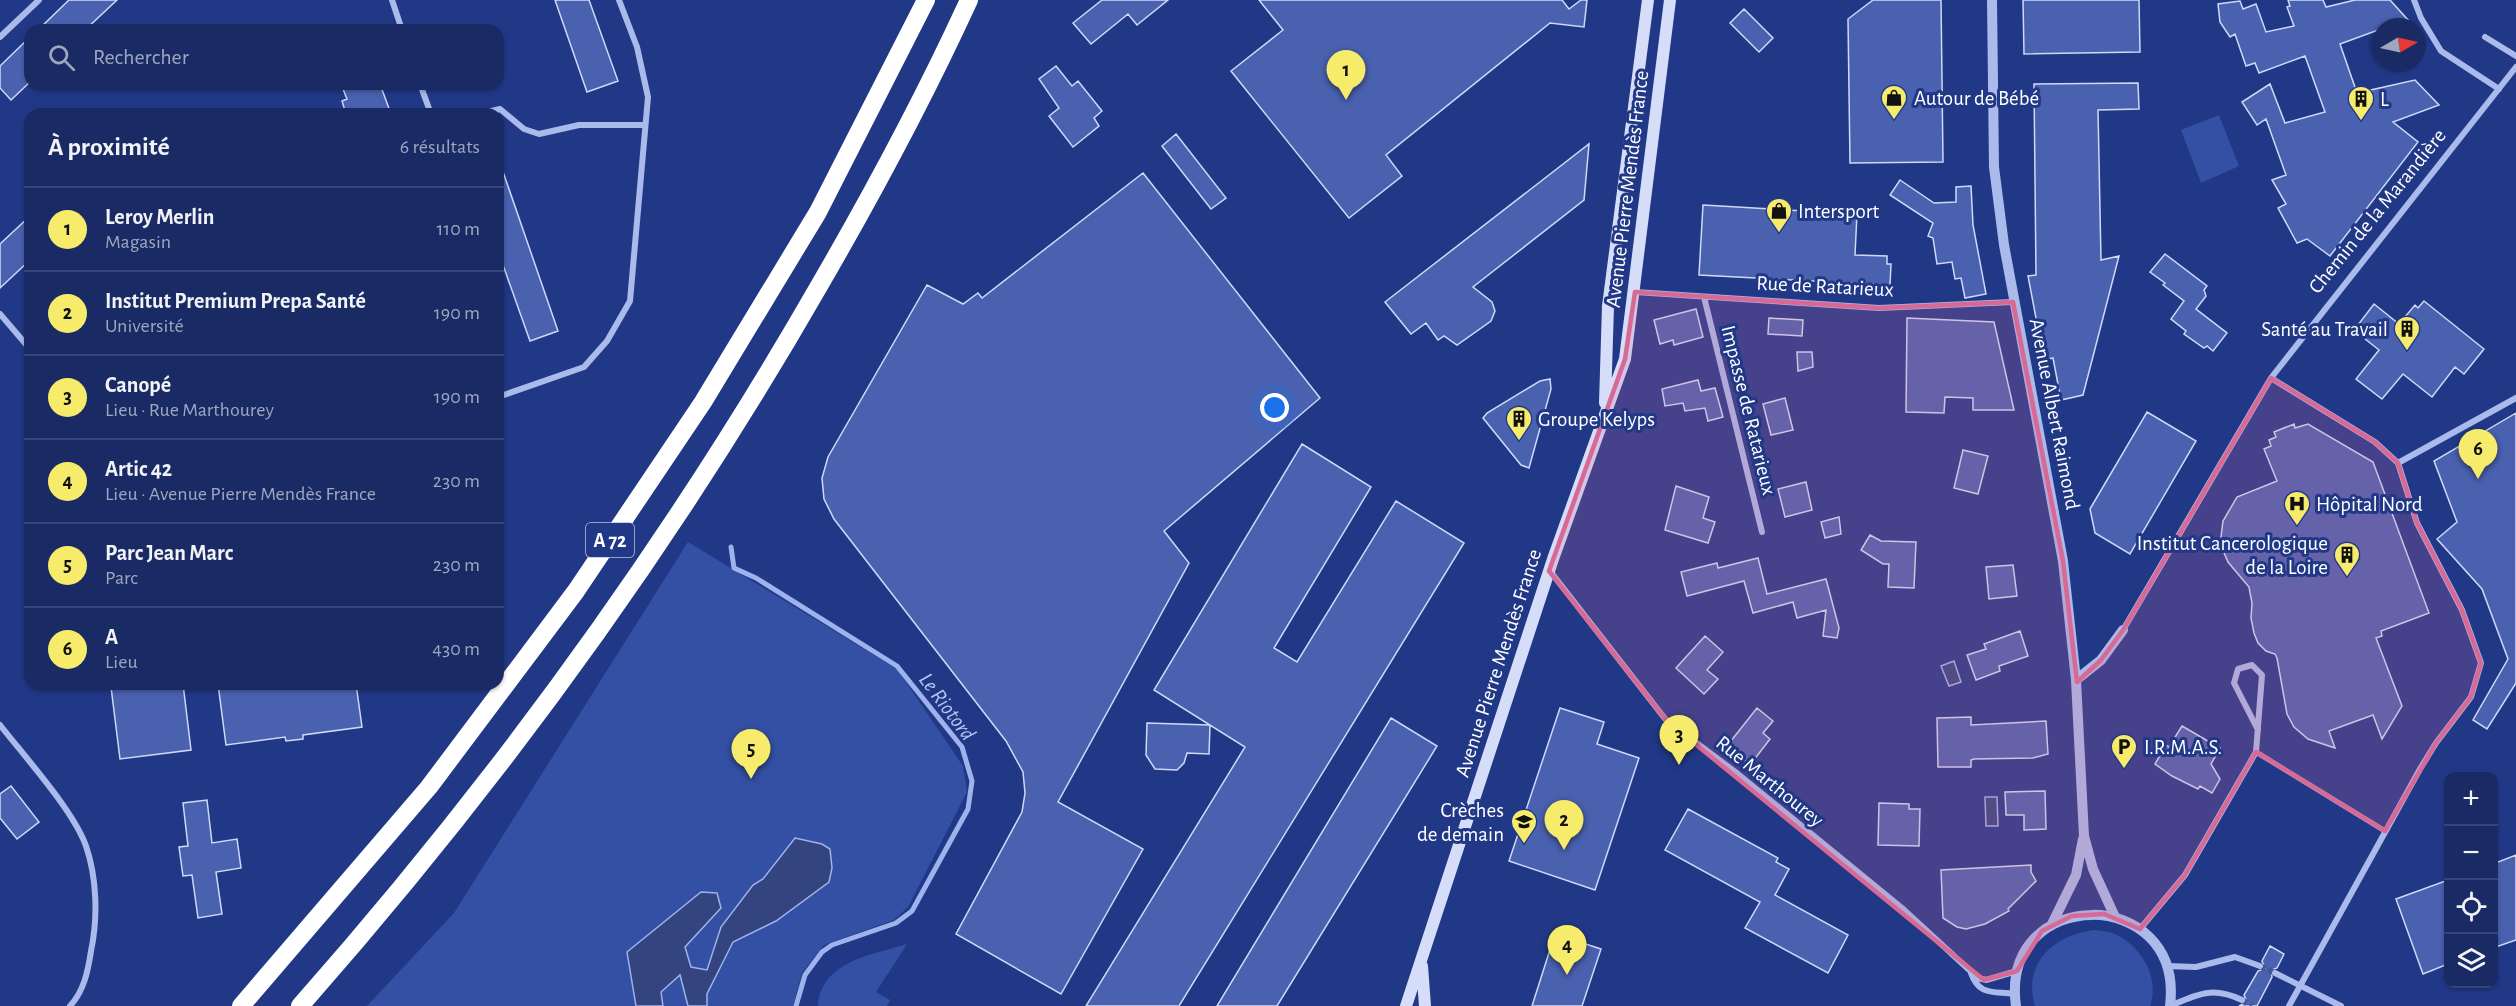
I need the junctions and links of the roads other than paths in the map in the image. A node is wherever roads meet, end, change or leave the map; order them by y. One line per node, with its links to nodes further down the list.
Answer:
1 (39, 0): 13 (street)
2 (392, 0): 11 (street)
3 (619, 0): 21 (street)
4 (913, 0): 12 (highway)
5 (926, 0): 12 (highway, A 72)
6 (969, 0): 57 (highway, A 72)
7 (1646, 0): 30 (main road, Avenue Pierre Mendès France)
8 (1670, 0): 22 (main road, Avenue Pierre Mendès France)
9 (1992, 0): 24 (street, Avenue Albert Raimond)
10 (2414, 0): 17 (street)
11 (400, 24)
12 (914, 28): 36 (highway, A 72)
13 (0, 37)
14 (2486, 37): 15 (street)
15 (2516, 56)
16 (2516, 67): 17 (street, Chemin de la Marandière)
17 (2499, 89): 27 (street, Chemin de la Marandière)
18 (422, 90): 19 (street)
19 (428, 108)
20 (504, 113): 21 (street)
21 (645, 124): 28 (street)
22 (1635, 292): 23 (street, Rue de Ratarieux); 30 (main road, Avenue Pierre Mendès France)
23 (1704, 297): 24 (street, Rue de Ratarieux); 32 (street, Impasse de Ratarieux)
24 (2013, 302): 35 (street, Avenue Albert Raimond)
25 (0, 314): 26 (street)
26 (24, 342)
27 (2271, 378): 31 (street); 34 (street, Chemin de la Marandière)
28 (504, 395)
29 (2516, 398): 31 (street)
30 (1605, 416): 33 (main road, Avenue Pierre Mendès France)
31 (2398, 463): 41 (street)
32 (1762, 532)
33 (1549, 571): 46 (main road, Avenue Pierre Mendès France); 49 (street, Rue Marthourey)
34 (2123, 630): 35 (street, Chemin de la Marandière)
35 (2076, 680): 42 (street, Avenue Albert Raimond)
36 (504, 687)
37 (502, 690): 56 (highway, A 72)
38 (0, 725): 55 (street)
39 (2258, 730): 39 (street); 40 (street)
40 (2256, 752): 41 (street); 45 (street)
41 (2385, 831): 52 (street)
42 (2084, 836): 43 (street, Avenue Albert Raimond); 44 (street, Avenue Albert Raimond)
43 (2115, 917): 44 (street); 45 (street)
44 (2052, 924): 50 (street)
45 (2140, 929): 47 (street)
46 (1422, 959): 58 (main road, Avenue Pierre Mendès France); 59 (main road, Avenue Pierre Mendès France)
47 (2166, 966): 48 (street); 61 (street)
48 (2260, 966)
49 (1970, 969): 50 (street, Rue Marthourey); 53 (street, Rue Marthourey)
50 (2017, 971): 53 (street)
51 (2275, 973): 52 (street)
52 (2300, 986): 62 (street); 63 (street)
53 (2014, 994): 60 (street)
54 (2242, 1000): 61 (street)
55 (70, 1006)
56 (241, 1006)
57 (300, 1006)
58 (1406, 1006)
59 (1425, 1006)
60 (2016, 1006)
61 (2170, 1006)
62 (2289, 1006)
63 (2341, 1006)

